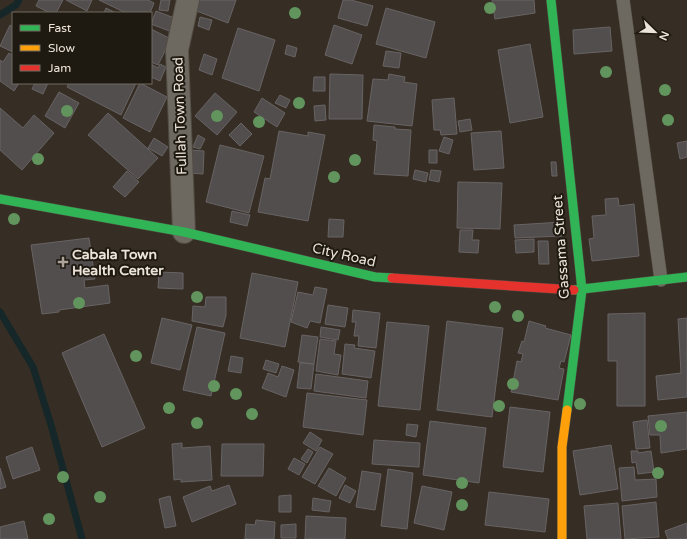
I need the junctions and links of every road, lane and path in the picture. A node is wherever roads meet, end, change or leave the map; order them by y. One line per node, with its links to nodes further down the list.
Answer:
1 (188, 0): 5 (street, Fullah Town Road)
2 (551, 0): 8 (main road, Gassama Street)
3 (623, 0): 7 (lane)
4 (0, 199): 5 (main road, City Road)
5 (184, 232): 8 (main road, City Road)
6 (687, 277): 7 (main road, City Road)
7 (662, 280): 8 (main road, City Road)
8 (582, 290): 9 (main road, Gassama Street)
9 (562, 539)

